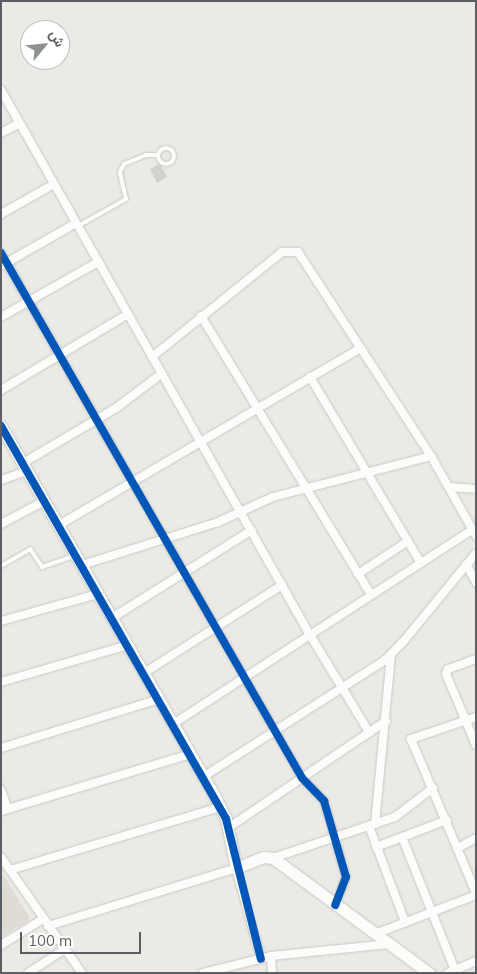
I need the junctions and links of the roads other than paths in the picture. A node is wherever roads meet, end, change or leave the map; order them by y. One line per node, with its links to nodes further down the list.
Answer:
1 (1, 90): 2 (street)
2 (20, 123): 3 (street); 5 (street)
3 (1, 133)
4 (158, 155): 4 (lane); 7 (lane)
5 (54, 184): 6 (street); 7 (street)
6 (1, 214)
7 (77, 224): 9 (street); 10 (street)
8 (1, 252): 10 (street)
9 (98, 262): 11 (street); 12 (street)
10 (4, 264): 11 (street)
11 (29, 302): 14 (street); 16 (street)
12 (128, 314): 16 (street); 17 (street)
13 (201, 316): 15 (street); 17 (street); 21 (street)
14 (1, 318)
15 (361, 348): 19 (street); 25 (street)
16 (59, 355): 20 (street); 22 (street)
17 (152, 357): 18 (street)
18 (162, 374): 22 (street); 24 (street)
19 (310, 377): 21 (street); 27 (street)
20 (1, 390)
21 (256, 407): 24 (street); 31 (street)
22 (96, 420): 26 (street); 29 (street)
23 (1, 426): 26 (street)
24 (200, 440): 29 (street); 34 (street)
25 (431, 456): 27 (street); 30 (street)
26 (25, 467): 28 (street); 33 (street)
27 (367, 471): 31 (street); 40 (street)
28 (1, 480)
29 (131, 482): 36 (street); 39 (street)
30 (448, 487): 32 (street); 38 (street)
31 (304, 489): 34 (street); 47 (street)
32 (476, 489)
33 (44, 501): 35 (street); 36 (street)
34 (242, 510): 37 (street); 39 (street)
35 (1, 524)
36 (59, 525): 42 (street)
37 (252, 530): 46 (street); 49 (street)
38 (474, 532): 43 (street)
39 (164, 539): 42 (street); 46 (street)
40 (408, 542): 43 (street); 47 (street)
41 (476, 553): 44 (street)
42 (79, 560): 45 (lane); 50 (street)
43 (421, 563): 51 (street)
44 (466, 564): 48 (street); 57 (street)
45 (1, 566)
46 (185, 572): 52 (street); 54 (street)
47 (358, 574): 51 (street)
48 (476, 582)
49 (282, 585): 54 (street); 55 (street)
50 (98, 594): 52 (street); 53 (street)
51 (371, 595): 55 (street)
52 (112, 618): 56 (street)
53 (2, 619)
54 (217, 627): 59 (street); 60 (street)
55 (310, 635): 60 (street); 62 (street)
56 (128, 645): 59 (street); 61 (street)
57 (391, 655): 62 (street); 66 (street)
58 (476, 658): 65 (street)
59 (144, 673): 63 (street)
60 (246, 676): 67 (street); 68 (street)
61 (1, 682)
62 (341, 688): 68 (street); 69 (street)
63 (159, 699): 67 (street); 71 (street)
64 (476, 717): 65 (street)
65 (465, 720): 70 (street); 75 (street)
66 (386, 721): 69 (street); 80 (street)
67 (173, 724): 72 (street)
68 (276, 730): 73 (street); 74 (street)
69 (369, 732): 74 (street)
70 (476, 745)
71 (1, 748)
72 (191, 754): 73 (street); 78 (street)
73 (204, 776): 77 (street)
74 (302, 778): 81 (street); 82 (street)
75 (433, 788): 79 (street); 80 (street)
76 (1, 790): 78 (street)
77 (220, 808): 81 (street); 90 (street)
78 (5, 811)
79 (447, 820): 83 (street); 86 (street)
80 (372, 825): 82 (street); 85 (street)
81 (228, 828): 89 (street)
82 (334, 837): 88 (street); 92 (street)
83 (402, 837): 85 (street); 93 (street)
84 (476, 838): 86 (street)
85 (376, 847): 95 (street)
86 (458, 848): 91 (street)
87 (1, 857): 90 (street)
88 (272, 858): 89 (street); 92 (street)
89 (236, 868): 96 (street); 102 (street)
90 (10, 870): 94 (street)
91 (476, 894): 93 (street)
92 (335, 905): 97 (street)
93 (432, 912): 95 (street); 104 (street)
94 (43, 918): 96 (street); 99 (street)
95 (405, 922): 97 (street)
96 (48, 926): 100 (street)
97 (375, 934): 98 (street)
98 (389, 944): 101 (street); 105 (street)
99 (1, 945)
100 (65, 949): 106 (street); 107 (street)
101 (271, 956): 102 (street); 109 (street)
102 (261, 958): 108 (street)
103 (476, 961): 104 (street)
104 (451, 971)
105 (424, 972)
106 (28, 973)
107 (82, 973)
108 (203, 973)
109 (272, 973)

